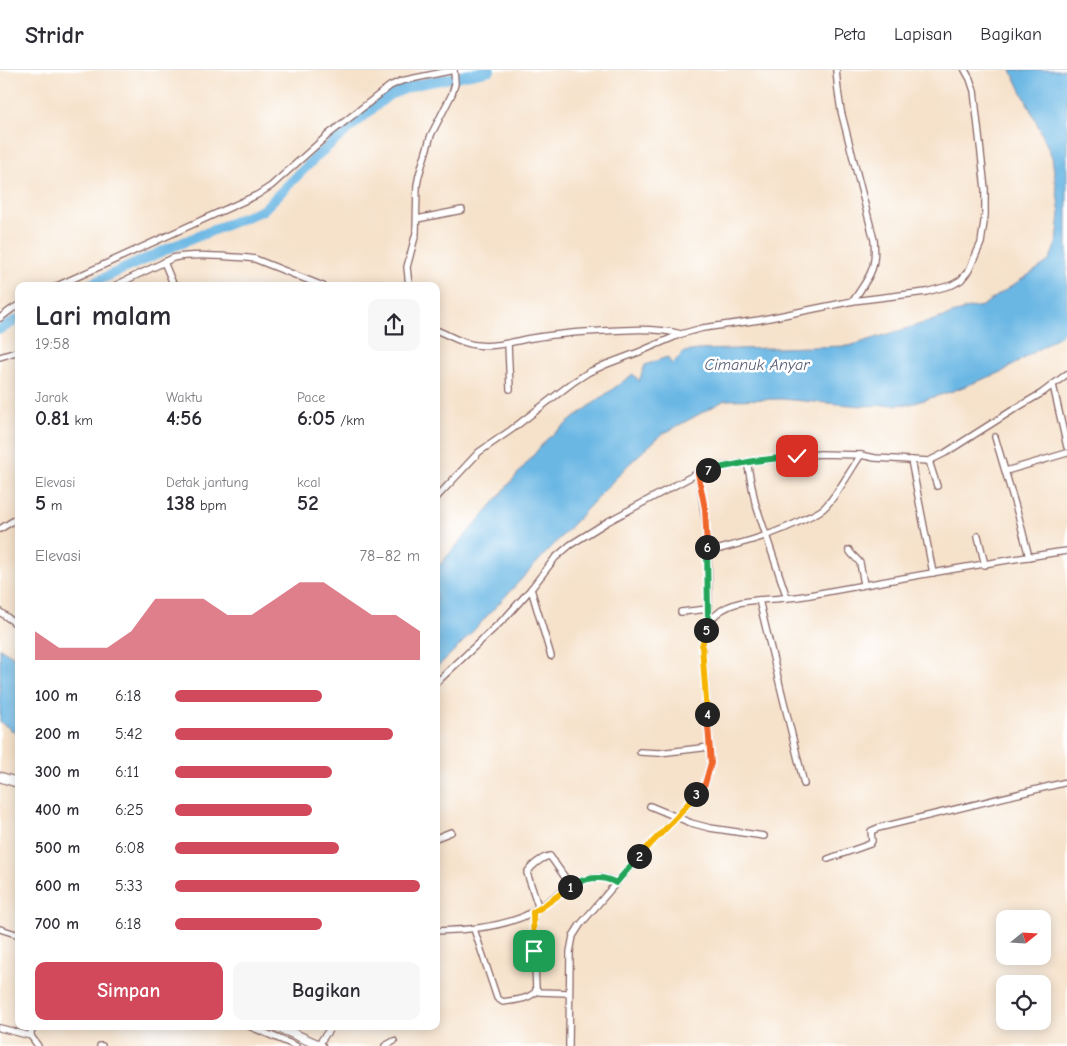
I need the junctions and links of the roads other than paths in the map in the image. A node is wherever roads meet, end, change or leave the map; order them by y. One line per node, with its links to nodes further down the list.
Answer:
1 (836, 70): 12 (street)
2 (965, 70): 12 (street)
3 (454, 72): 5 (street); 7 (street)
4 (462, 210): 5 (street)
5 (417, 219): 11 (street)
6 (164, 262): 8 (street); 9 (street); 10 (street)
7 (66, 282)
8 (122, 282)
9 (172, 282)
10 (313, 282)
11 (409, 282)
12 (853, 301): 16 (street)
13 (15, 307): 14 (street)
14 (0, 318)
15 (440, 332): 17 (street)
16 (681, 334): 17 (street); 33 (street)
17 (508, 344): 22 (street)
18 (15, 353): 19 (street)
19 (0, 356)
20 (1067, 374): 21 (street)
21 (1053, 385): 24 (street); 28 (street)
22 (510, 389)
23 (995, 437): 30 (street)
24 (1067, 447)
25 (1067, 453): 30 (street)
26 (861, 455): 27 (street); 29 (street); 36 (street)
27 (911, 460): 28 (street); 43 (street)
28 (929, 461): 32 (street)
29 (747, 462): 31 (street); 36 (street)
30 (1006, 472): 41 (street)
31 (698, 473): 39 (street); 45 (street)
32 (937, 486)
33 (440, 493)
34 (15, 519): 35 (street)
35 (0, 529)
36 (766, 536): 39 (street); 46 (street)
37 (978, 536): 42 (street)
38 (849, 550): 44 (street)
39 (708, 552): 48 (street)
40 (1067, 552): 41 (street)
41 (1029, 557): 42 (street)
42 (985, 565): 43 (street)
43 (934, 573): 44 (street)
44 (864, 584): 46 (street)
45 (531, 589): 53 (street); 54 (street)
46 (787, 598): 47 (street)
47 (760, 604): 51 (street); 60 (street)
48 (708, 609): 50 (street); 51 (street)
49 (0, 612): 52 (street)
50 (680, 612)
51 (710, 620): 55 (street)
52 (15, 623)
53 (550, 656)
54 (440, 679)
55 (710, 747): 56 (street); 62 (street)
56 (640, 752)
57 (0, 777): 58 (highway)
58 (15, 782)
59 (1067, 782): 66 (street)
60 (804, 784)
61 (650, 806): 62 (street)
62 (677, 817): 65 (street); 67 (street)
63 (451, 832): 64 (street)
64 (440, 836)
65 (764, 836)
66 (828, 859)
67 (616, 883): 68 (street); 76 (street)
68 (571, 886): 69 (street); 69 (street)
69 (539, 909): 70 (street)
70 (533, 912): 72 (street); 75 (street)
71 (0, 929): 74 (street)
72 (474, 929): 73 (street); 75 (street)
73 (440, 930)
74 (15, 934)
75 (537, 990): 76 (street)
76 (569, 993): 88 (street)
77 (0, 1028): 82 (street)
78 (33, 1030): 82 (street)
79 (258, 1030): 86 (street)
80 (284, 1030): 84 (highway)
81 (329, 1030): 84 (street)
82 (31, 1036): 85 (street)
83 (394, 1041): 87 (street)
84 (316, 1045)
85 (38, 1046)
86 (296, 1046)
87 (385, 1046)
88 (569, 1046)

